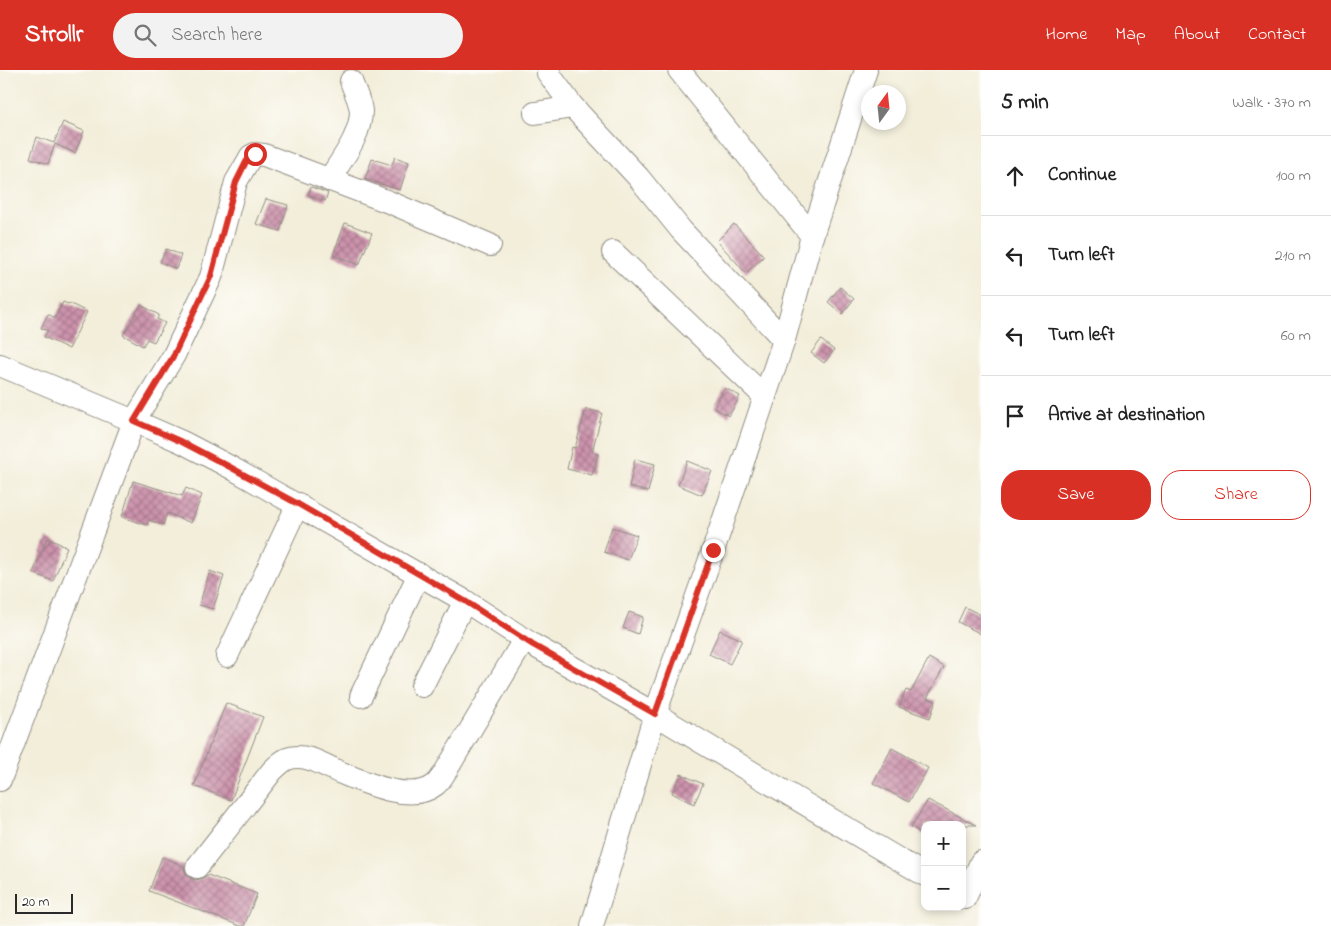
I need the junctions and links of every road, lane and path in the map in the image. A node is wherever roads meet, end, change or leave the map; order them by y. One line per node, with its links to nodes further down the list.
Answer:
1 (549, 70): 5 (street)
2 (679, 70): 8 (street)
3 (862, 73): 8 (street)
4 (350, 81): 7 (street)
5 (573, 107): 6 (street); 11 (street)
6 (535, 113)
7 (328, 180): 9 (street); 14 (street)
8 (812, 236): 11 (street)
9 (490, 246)
10 (613, 252): 13 (street)
11 (784, 340): 13 (street)
12 (0, 365): 14 (street)
13 (766, 397): 22 (street)
14 (134, 421): 15 (street); 23 (street)
15 (298, 504): 16 (street); 19 (street)
16 (419, 574): 17 (street); 21 (street)
17 (465, 601): 18 (street); 20 (street)
18 (524, 640): 22 (street); 25 (street)
19 (227, 656)
20 (422, 686)
21 (361, 696)
22 (655, 714): 26 (street); 28 (street)
23 (0, 780)
24 (981, 862): 27 (street)
25 (197, 866)
26 (921, 872)
27 (969, 900)
28 (592, 926)

